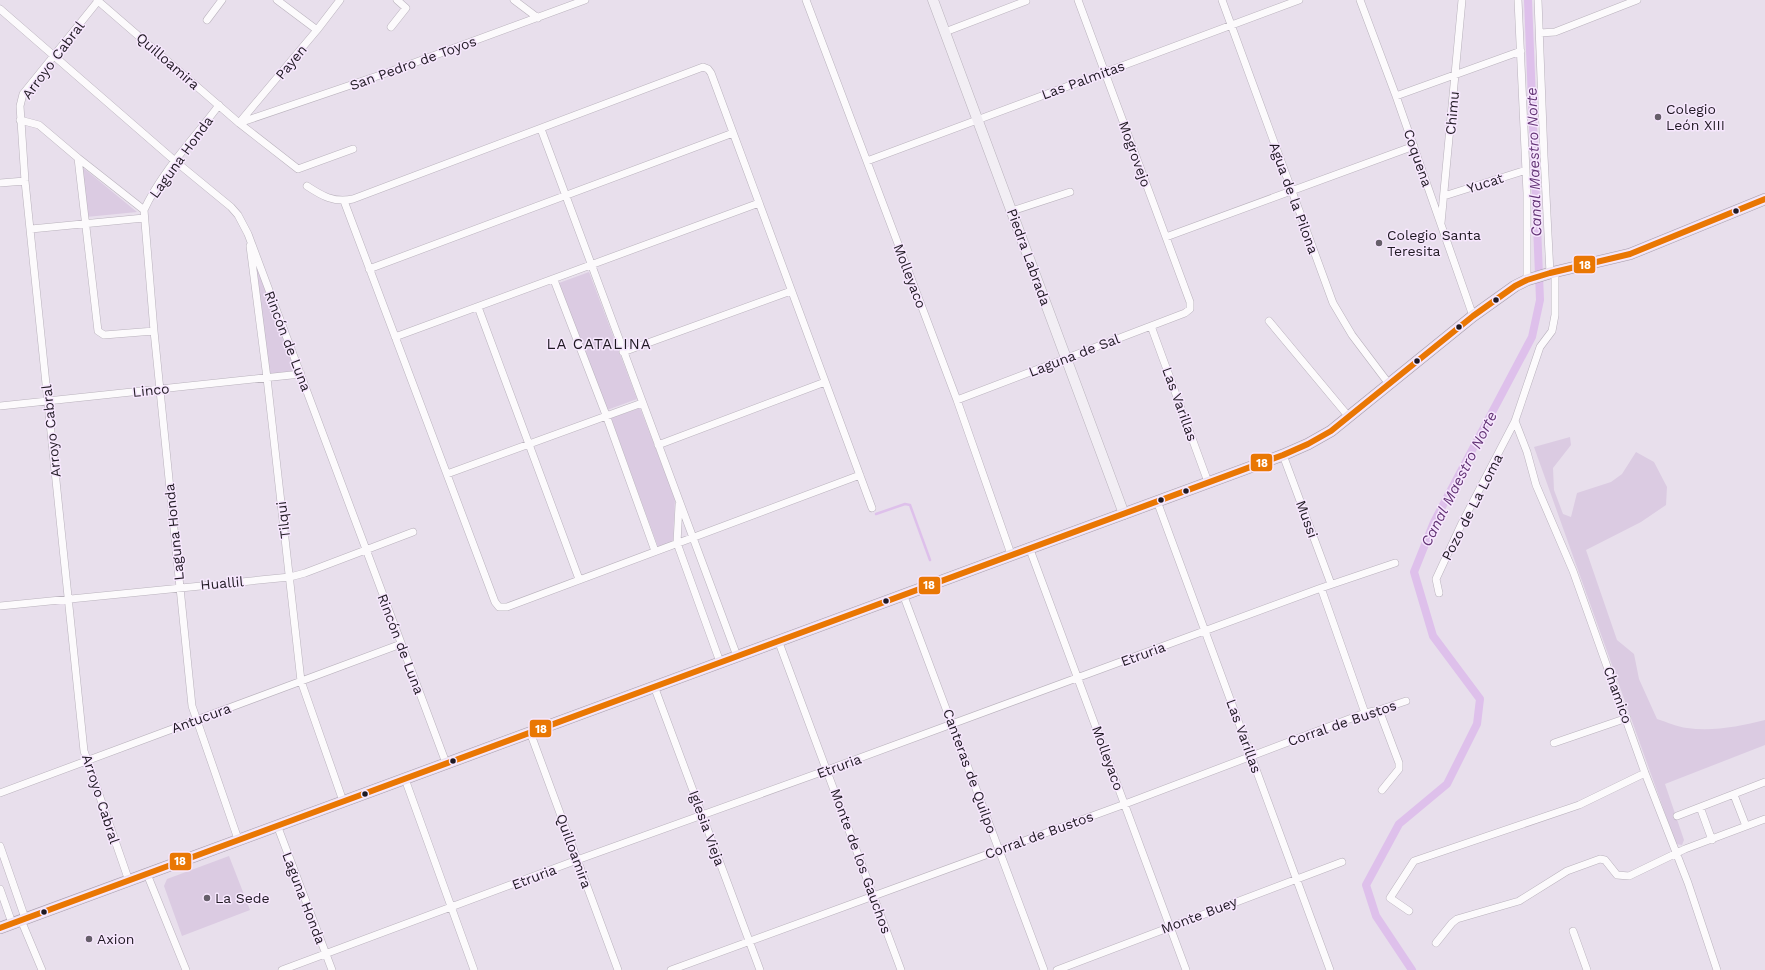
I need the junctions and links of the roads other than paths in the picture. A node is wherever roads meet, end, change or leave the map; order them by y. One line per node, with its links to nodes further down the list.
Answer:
1 (222, 0): 21 (street)
2 (277, 0): 24 (street)
3 (340, 0): 24 (street, Payen)
4 (396, 0): 23 (street)
5 (514, 0): 20 (street)
6 (585, 0): 20 (street, San Pedro de Toyos)
7 (806, 0): 42 (street, Molleyaco)
8 (933, 0): 25 (main road, Piedra Labrada)
9 (1078, 0): 29 (street, Mogrovejo)
10 (1222, 0): 22 (street, Agua de la Pilona)
11 (1298, 0): 22 (street, Las Palmitas)
12 (1360, 0): 31 (street, Coquena)
13 (1462, 0): 30 (street, Chimu)
14 (1518, 0): 27 (street)
15 (1538, 0): 26 (street)
16 (1637, 0): 26 (street)
17 (97, 1): 28 (street, Arroyo Cabral); 32 (street, Quilloamira)
18 (1026, 1): 25 (street)
19 (0, 8): 28 (street, Rincón de Luna)
20 (538, 18): 35 (street, San Pedro de Toyos)
21 (207, 20)
22 (1232, 25): 29 (street, Las Palmitas); 47 (street, Agua de la Pilona)
23 (391, 27)
24 (318, 30): 35 (street, Payen)
25 (945, 32): 34 (main road, Piedra Labrada)
26 (1540, 33): 64 (street)
27 (1520, 51): 30 (street); 43 (street)
28 (54, 56): 33 (street, Arroyo Cabral); 41 (street, Rincón de Luna)
29 (1105, 72): 34 (street, Las Palmitas); 61 (street, Mogrovejo)
30 (1455, 74): 31 (street); 50 (street, Chimu)
31 (1396, 96): 38 (street, Coquena)
32 (219, 105): 35 (street, Quilloamira); 41 (street, Laguna Honda)
33 (20, 120): 40 (street); 44 (street, Arroyo Cabral)
34 (977, 120): 42 (street, Las Palmitas); 55 (main road, Piedra Labrada)
35 (239, 123): 39 (street, Quilloamira)
36 (541, 129): 37 (street); 49 (street); 52 (street)
37 (733, 133): 49 (street); 53 (street)
38 (1414, 146): 47 (street); 58 (street, Coquena)
39 (353, 148)
40 (78, 158): 54 (street); 57 (street)
41 (175, 161): 54 (street, Laguna Honda); 60 (street, Rincón de Luna)
42 (867, 161): 82 (street, Molleyaco)
43 (1526, 170): 50 (street, Yucat); 66 (street)
44 (25, 181): 45 (street); 59 (street, Arroyo Cabral)
45 (0, 183)
46 (307, 186): 52 (street)
47 (1292, 191): 61 (street); 80 (street, Agua de la Pilona)
48 (1070, 192): 55 (street)
49 (566, 196): 62 (street); 63 (street)
50 (1444, 196): 58 (street, Chimu)
51 (1765, 199): 64 (main road)
52 (344, 201): 63 (street)
53 (759, 203): 62 (street); 67 (street)
54 (144, 210): 56 (street, Laguna Honda)
55 (1012, 211): 76 (main road, Piedra Labrada)
56 (144, 218): 57 (street); 73 (street, Laguna Honda)
57 (86, 223): 59 (street); 73 (street)
58 (1441, 225): 70 (street, Coquena)
59 (31, 229): 83 (street, Arroyo Cabral)
60 (248, 234): 77 (street, Rincón de Luna); 78 (street, Tilqui)
61 (1166, 237): 69 (street, Mogrovejo)
62 (591, 265): 65 (street); 75 (street)
63 (369, 269): 74 (street)
64 (1553, 272): 66 (main road); 88 (street)
65 (554, 280): 68 (street); 86 (street)
66 (1528, 280): 70 (main road)
67 (791, 290): 75 (street); 79 (street)
68 (478, 307): 74 (street); 89 (street)
69 (1190, 309): 72 (street, Laguna de Sal)
70 (1473, 316): 80 (main road)
71 (1269, 321): 87 (street)
72 (1151, 326): 76 (street, Laguna de Sal); 94 (street, Las Varillas)
73 (154, 331): 81 (street, Laguna Honda)
74 (395, 337): 92 (street)
75 (623, 352): 84 (street)
76 (1066, 358): 82 (street, Laguna de Sal); 98 (main road, Piedra Labrada)
77 (301, 374): 78 (street, Linco); 103 (street, Rincón de Luna)
78 (267, 378): 81 (street, Linco); 107 (street, Tilqui)
79 (825, 382): 90 (street); 93 (street)
80 (1389, 384): 87 (main road)
81 (160, 389): 83 (street, Linco); 110 (street, Laguna Honda)
82 (957, 400): 105 (street, Molleyaco)
83 (48, 401): 85 (street, Linco); 114 (street, Arroyo Cabral)
84 (642, 403): 86 (street); 90 (street)
85 (0, 406)
86 (606, 415): 89 (street); 104 (street)
87 (1349, 417): 91 (main road)
88 (1515, 421): 112 (street, Pozo de La Loma); 127 (street, Chamico)
89 (528, 443): 92 (street); 108 (street)
90 (658, 445): 95 (street)
91 (1283, 455): 94 (main road); 109 (street, Mussi)
92 (447, 474): 108 (street)
93 (860, 475): 97 (street); 100 (street)
94 (1208, 482): 96 (main road)
95 (679, 501): 100 (street); 101 (street)
96 (1157, 501): 98 (main road); 116 (street, Las Varillas)
97 (872, 508)
98 (1124, 514): 102 (main road)
99 (413, 532): 103 (street, Huallil)
100 (692, 537): 101 (street); 119 (street)
101 (677, 543): 104 (street); 120 (street)
102 (1030, 547): 105 (main road); 121 (street, Molleyaco)
103 (366, 551): 107 (street, Huallil); 118 (street, Rincón de Luna)
104 (655, 551): 108 (street)
105 (1011, 554): 113 (main road)
106 (1395, 562): 109 (street, Etruria)
107 (290, 576): 110 (street, Huallil); 122 (street, Tilqui)
108 (578, 579)
109 (1331, 584): 111 (street, Etruria)
110 (180, 587): 114 (street, Huallil); 128 (street, Laguna Honda)
111 (1321, 588): 116 (street, Etruria); 126 (street)
112 (1439, 593)
113 (903, 594): 117 (main road); 129 (street, Canteras de Quilpo)
114 (68, 598): 115 (street, Huallil); 133 (street, Arroyo Cabral)
115 (0, 606)
116 (1206, 631): 121 (street, Etruria); 132 (street, Las Varillas)
117 (778, 640): 119 (main road); 135 (street, Monte de los Gauchos)
118 (401, 644): 122 (street, Antucura); 134 (street, Rincón de Luna)
119 (737, 656): 120 (main road)
120 (720, 662): 123 (main road)
121 (1079, 678): 129 (street, Etruria); 143 (street, Molleyaco)
122 (302, 681): 128 (street, Antucura); 142 (street, Tilqui)
123 (654, 686): 130 (main road); 145 (street, Iglesia Vieja)
124 (1406, 701): 125 (street, Corral de Bustos)
125 (1380, 710): 126 (street, Corral de Bustos); 139 (street)
126 (1365, 713): 132 (street, Corral de Bustos)
127 (1627, 718): 131 (street); 136 (street, Chamico)
128 (196, 720): 133 (street, Antucura); 150 (street, Laguna Honda)
129 (952, 724): 135 (street, Etruria); 153 (street, Canteras de Quilpo)
130 (530, 732): 134 (main road); 155 (street, Quilloamira)
131 (1554, 743)
132 (1251, 756): 143 (street, Corral de Bustos); 158 (street, Las Varillas)
133 (86, 760): 140 (street, Antucura); 159 (street, Arroyo Cabral)
134 (446, 763): 137 (main road)
135 (827, 770): 145 (street, Etruria); 161 (street, Monte de los Gauchos)
136 (1646, 773): 154 (street, Chamico); 163 (street)
137 (405, 779): 142 (main road); 162 (street)
138 (1765, 782): 141 (street)
139 (1382, 790)
140 (0, 793)
141 (1734, 795): 144 (street); 149 (street)
142 (343, 801): 148 (main road)
143 (1125, 804): 153 (street, Corral de Bustos); 165 (street, Molleyaco)
144 (1700, 807): 146 (street); 151 (street)
145 (703, 816): 155 (street, Etruria); 168 (street, Iglesia Vieja)
146 (1677, 816)
147 (1765, 819): 149 (street)
148 (277, 825): 150 (main road); 170 (street, Laguna Honda)
149 (1746, 826): 151 (street)
150 (238, 839): 157 (main road)
151 (1712, 840): 154 (street)
152 (0, 846): 164 (street)
153 (998, 849): 161 (street, Corral de Bustos); 180 (street, Canteras de Quilpo)
154 (1676, 853): 169 (street); 185 (street, Chamico)
155 (577, 860): 162 (street, Etruria); 176 (street, Quilloamira)
156 (1342, 862): 158 (street, Monte Buey)
157 (147, 874): 159 (main road); 172 (street)
158 (1297, 879): 165 (street, Monte Buey); 183 (street, Las Varillas)
159 (129, 881): 164 (main road)
160 (0, 889): 164 (street)
161 (873, 895): 168 (street, Corral de Bustos); 179 (street, Monte de los Gauchos)
162 (451, 908): 170 (street, Etruria); 175 (street)
163 (1409, 911)
164 (19, 920): 166 (main road); 171 (street)
165 (1170, 926): 181 (street, Monte Buey); 182 (street, Molleyaco)
166 (0, 928)
167 (1573, 931): 184 (street)
168 (749, 941): 177 (street, Corral de Bustos); 178 (street, Iglesia Vieja)
169 (1436, 943)
170 (326, 954): 173 (street, Etruria); 174 (street, Laguna Honda)
171 (42, 970)
172 (186, 970)
173 (282, 970)
174 (332, 970)
175 (474, 970)
176 (618, 970)
177 (671, 970)
178 (760, 970)
179 (901, 970)
180 (1044, 970)
181 (1057, 970)
182 (1186, 970)
183 (1330, 970)
184 (1587, 970)
185 (1717, 970)

